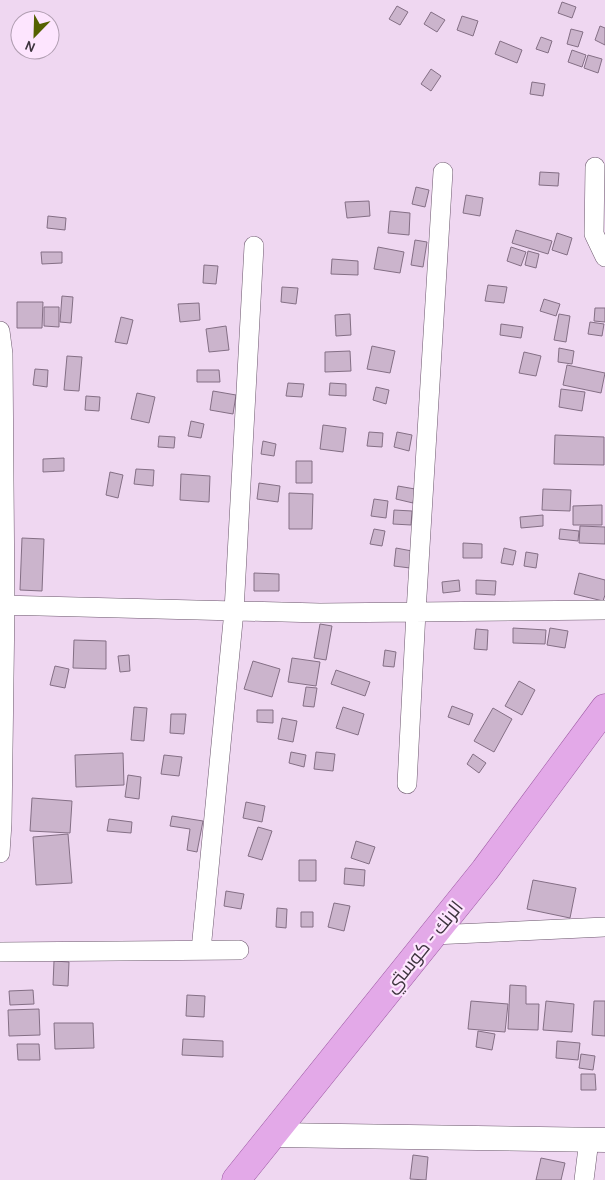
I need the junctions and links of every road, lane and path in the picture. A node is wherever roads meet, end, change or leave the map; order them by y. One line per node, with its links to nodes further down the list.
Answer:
1 (595, 167): 4 (street)
2 (443, 172): 9 (street)
3 (254, 246): 8 (street)
4 (605, 257)
5 (0, 331): 6 (street)
6 (3, 605): 8 (street); 12 (street)
7 (605, 610): 9 (street)
8 (234, 611): 9 (street); 15 (street)
9 (416, 612): 11 (street)
10 (605, 708): 14 (main road, الرنك - كوستي)
11 (407, 784)
12 (0, 853)
13 (605, 927): 14 (street)
14 (433, 935): 18 (main road, الرنك - كوستي)
15 (201, 950): 16 (street); 17 (street)
16 (239, 950)
17 (0, 952)
18 (274, 1135): 19 (street); 20 (main road, الرنك - كوستي)
19 (597, 1140): 21 (street)
20 (236, 1180)
21 (584, 1180)

